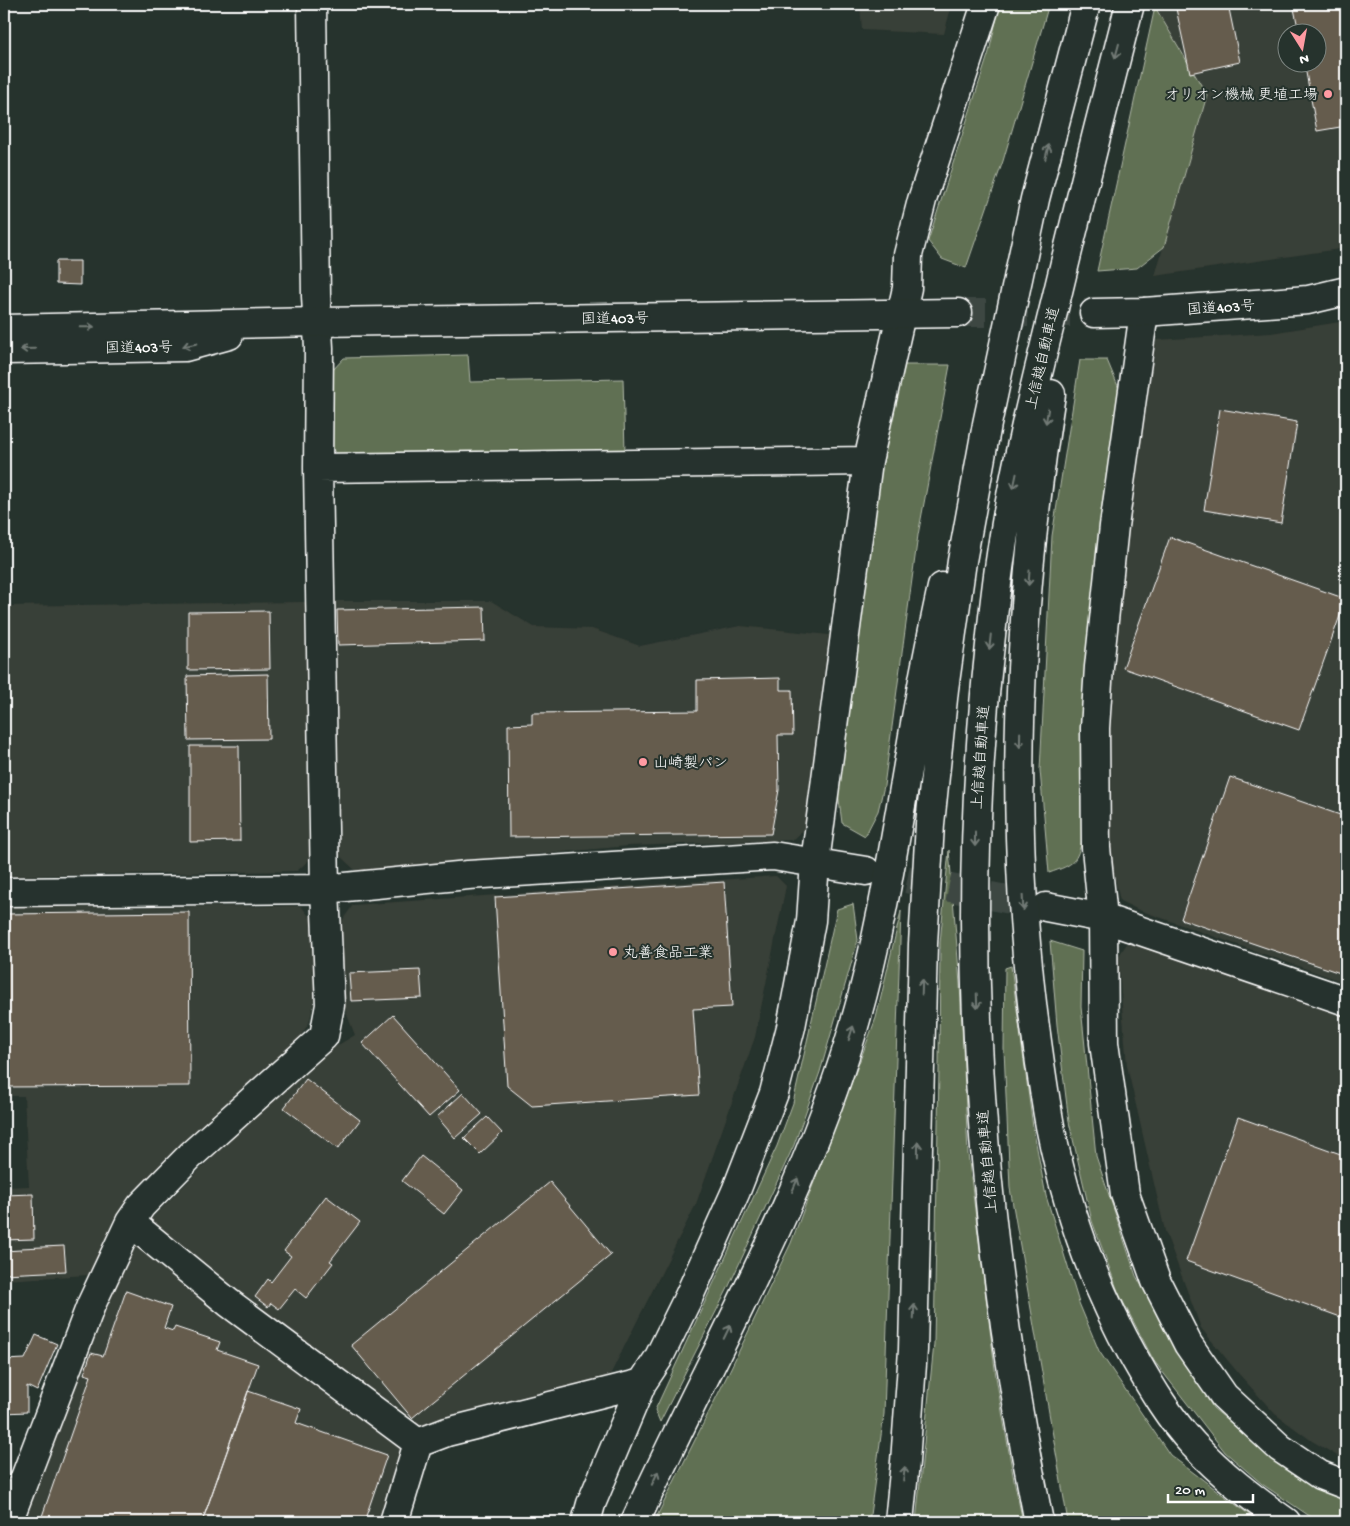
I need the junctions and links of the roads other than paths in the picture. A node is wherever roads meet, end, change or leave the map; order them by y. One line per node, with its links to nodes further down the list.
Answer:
1 (312, 4): 12 (main road)
2 (986, 4): 11 (main road)
3 (1086, 4): 6 (main road, one-way to 3)
4 (1130, 4): 5 (main road, 上信越自動車道, one-way to 5)
5 (1098, 127): 34 (main road, 上信越自動車道, one-way to 34); 35 (main road, one-way to 35)
6 (1035, 199): 32 (main road, one-way to 6); 33 (main road, one-way to 6)
7 (1346, 291): 8 (main road, 国道403号)
8 (1144, 312): 10 (main road, 国道403号); 23 (main road)
9 (958, 313): 11 (main road, 国道403号)
10 (1094, 313)
11 (901, 314): 12 (main road, 国道403号); 16 (main road)
12 (318, 322): 13 (main road, 国道403号); 17 (main road)
13 (271, 324): 14 (main road, 国道403号, one-way to 13); 15 (main road, 国道403号, one-way to 15)
14 (4, 328)
15 (4, 350)
16 (868, 461): 17 (main road); 18 (main road)
17 (318, 468): 20 (main road)
18 (815, 862): 19 (main road); 20 (main road); 26 (main road)
19 (866, 871)
20 (325, 889): 21 (main road); 25 (main road)
21 (4, 892)
22 (1046, 907): 23 (main road)
23 (1103, 918): 24 (main road); 28 (main road)
24 (1346, 1001)
25 (130, 1222): 27 (main road); 29 (main road)
26 (642, 1383): 27 (main road); 31 (main road)
27 (418, 1443): 30 (main road)
28 (1346, 1485)
29 (8, 1522)
30 (394, 1522)
31 (586, 1522)
32 (634, 1522)
33 (899, 1522)
34 (1039, 1522)
35 (1286, 1522)

